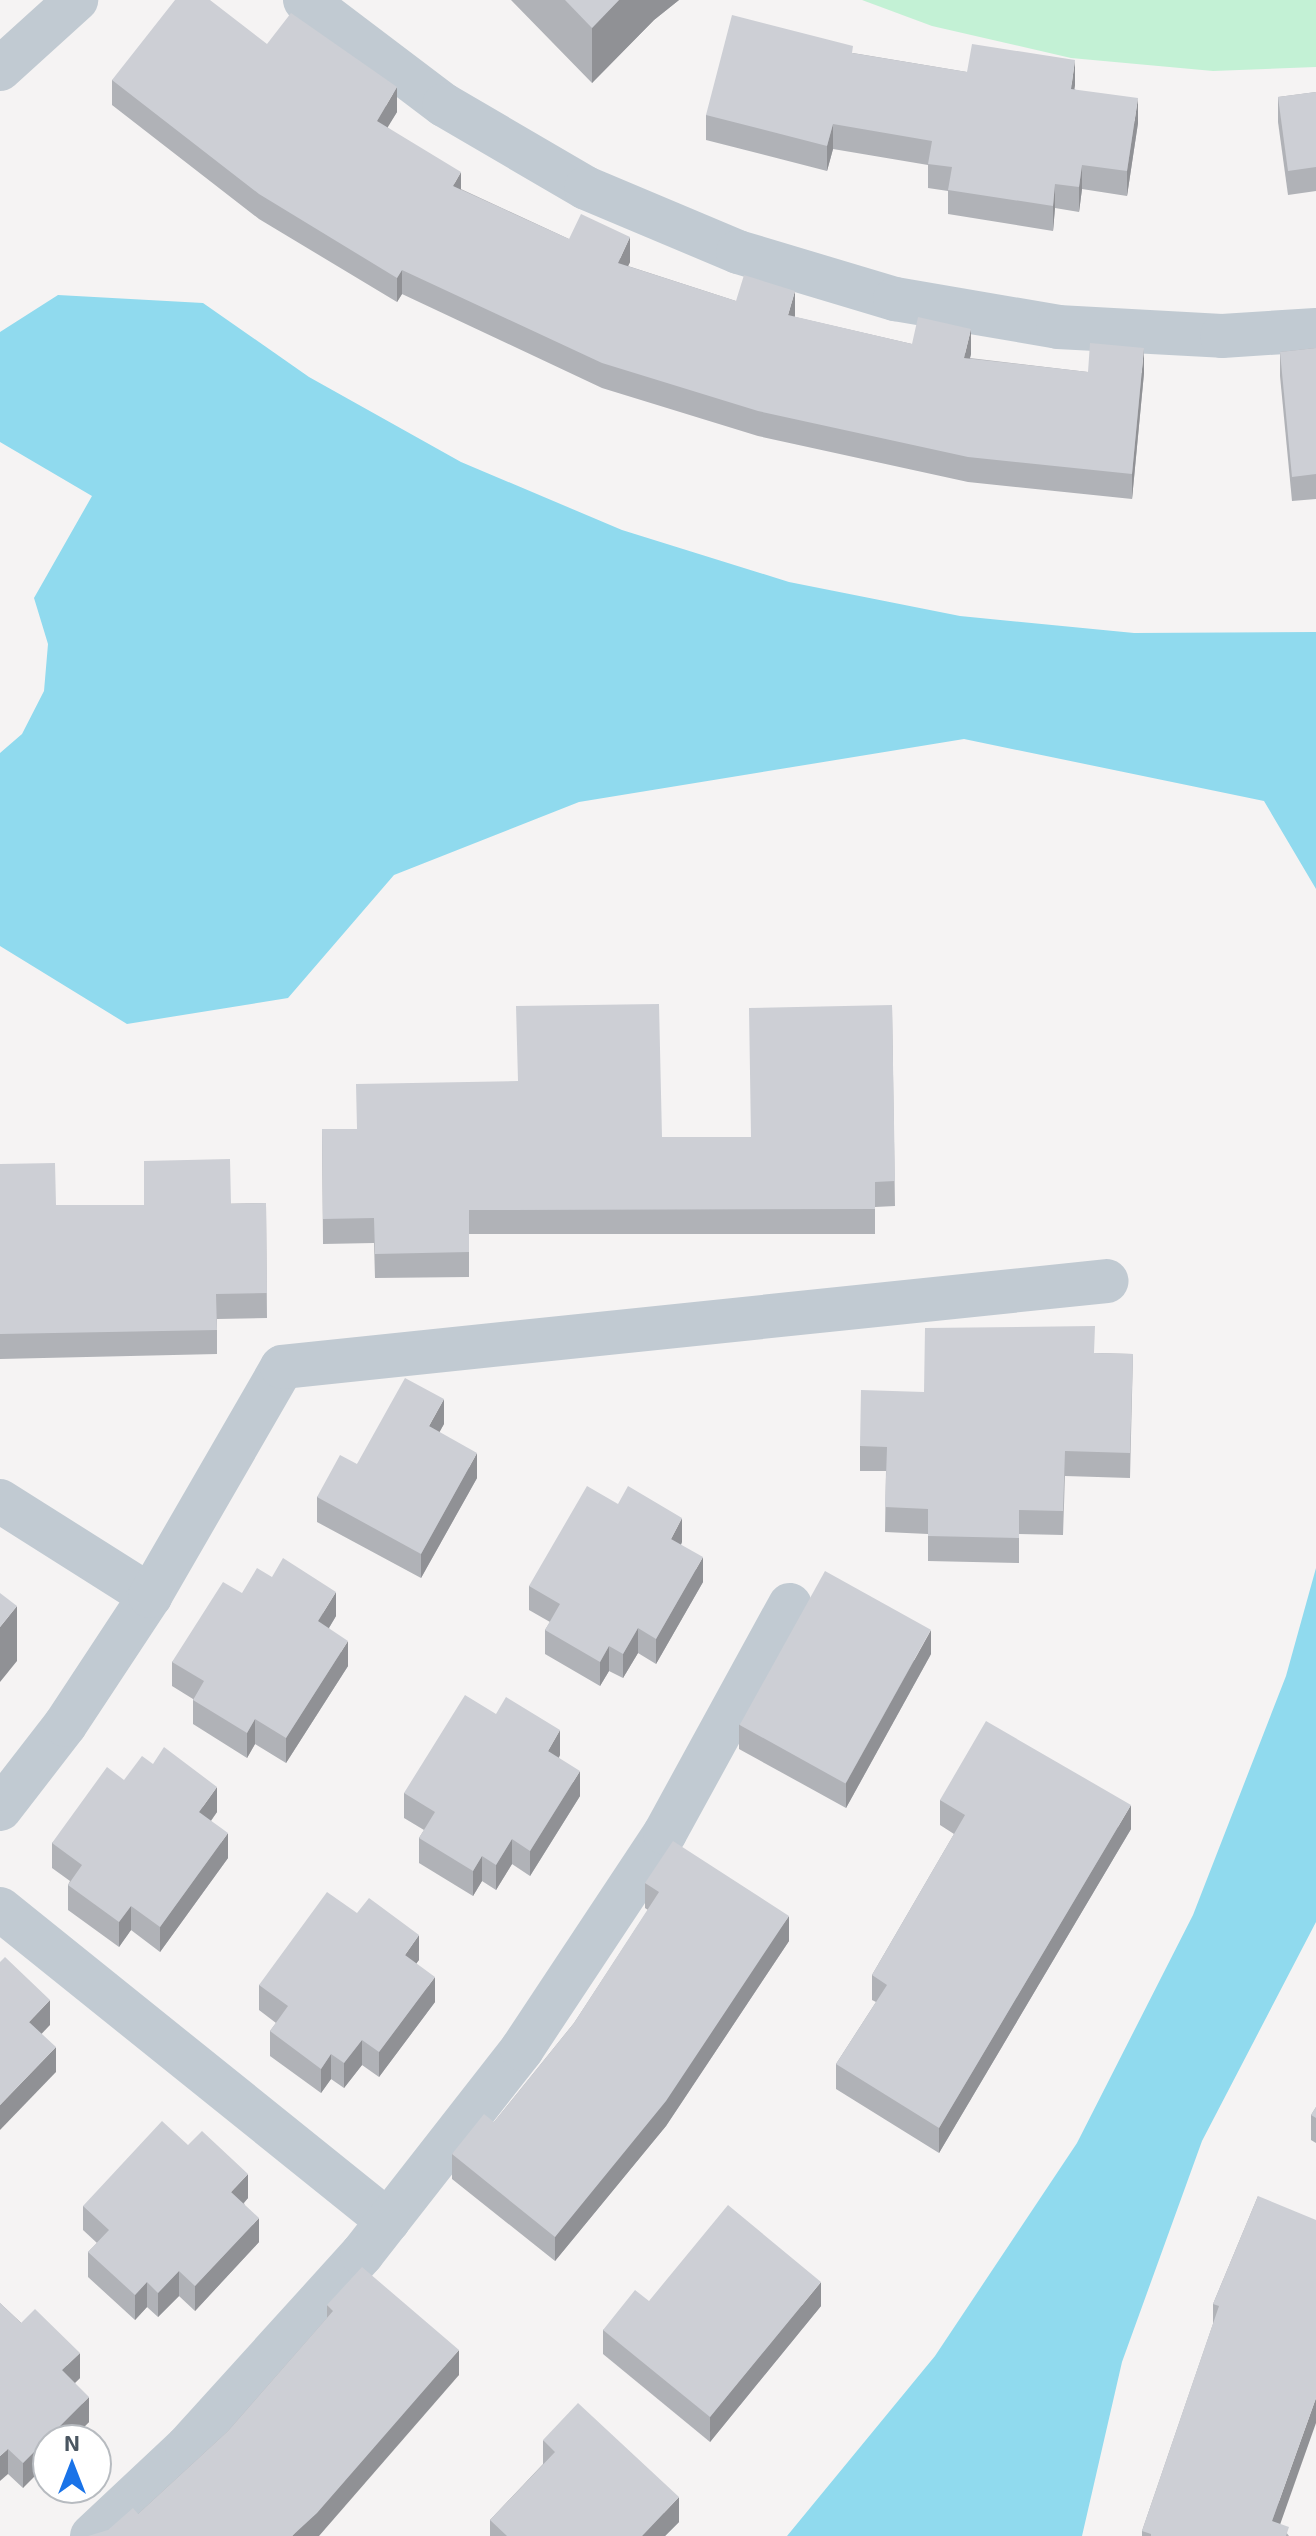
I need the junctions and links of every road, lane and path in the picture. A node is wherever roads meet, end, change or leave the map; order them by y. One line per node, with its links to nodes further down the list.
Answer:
1 (76, 0): 3 (lane)
2 (305, 0): 4 (lane)
3 (0, 69)
4 (1316, 330)
5 (1107, 1281): 7 (lane)
6 (0, 1501): 7 (lane)
7 (150, 1596): 9 (lane)
8 (790, 1605): 11 (lane)
9 (0, 1809)
10 (0, 1909): 11 (lane)
11 (388, 2221): 12 (lane)
12 (92, 2536)

